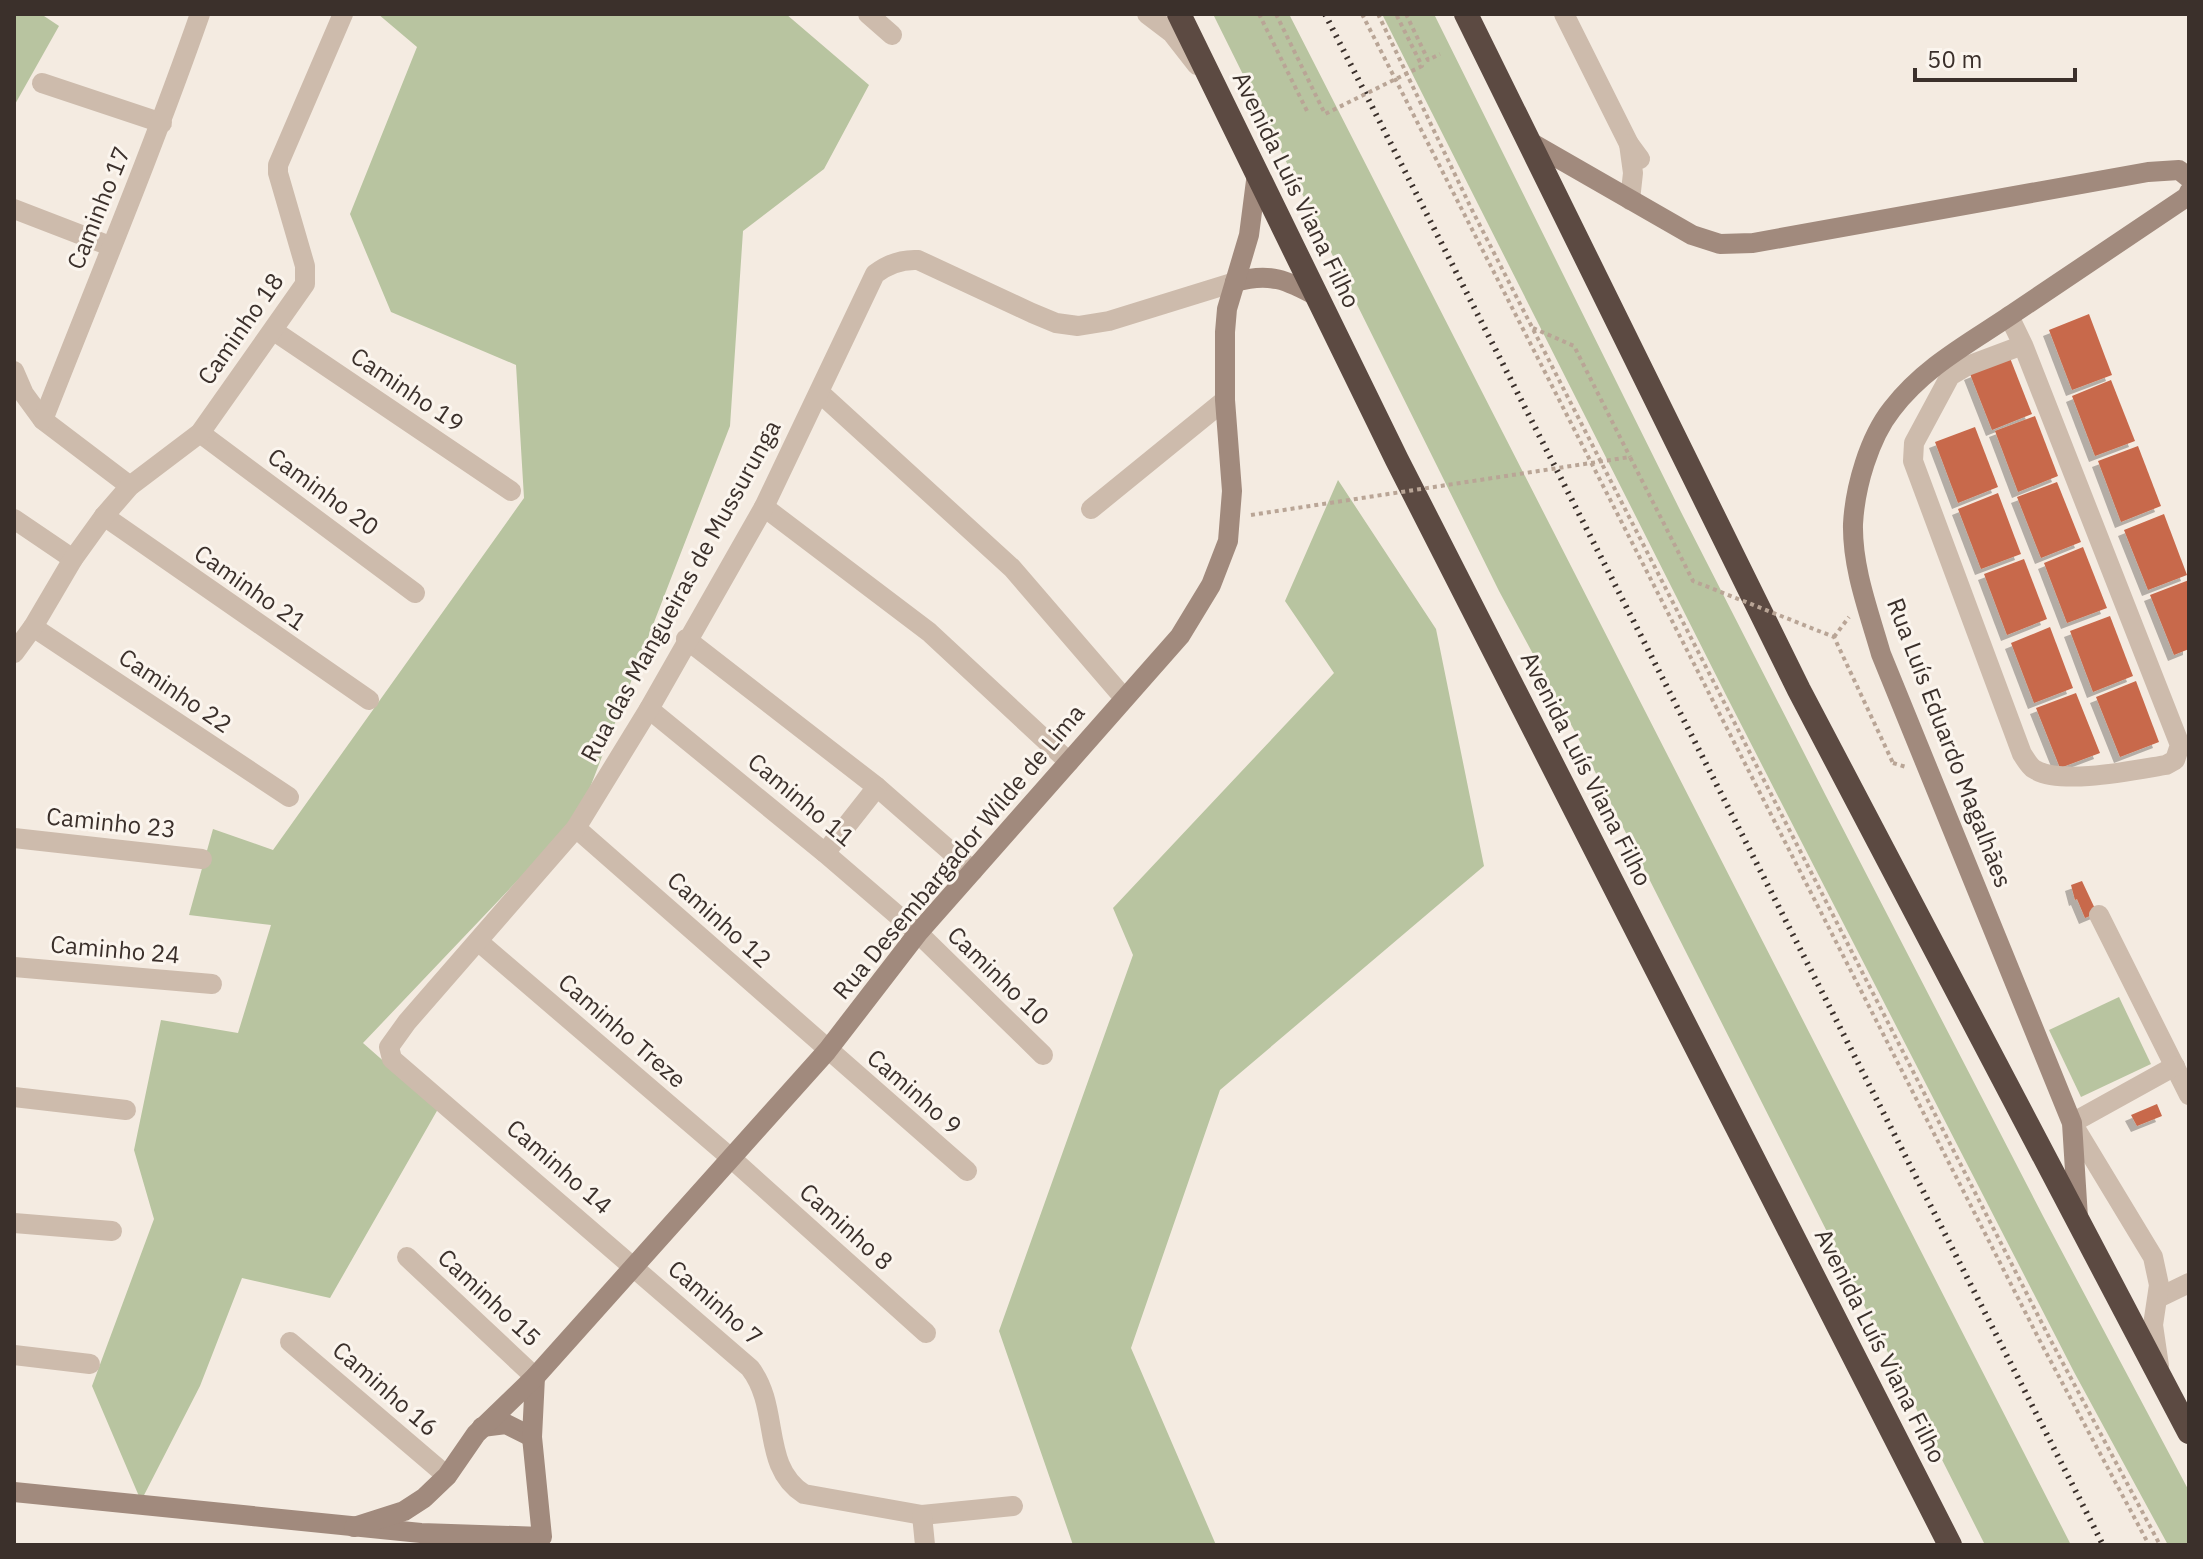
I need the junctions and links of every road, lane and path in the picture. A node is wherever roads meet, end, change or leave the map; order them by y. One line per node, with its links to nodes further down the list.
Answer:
1 (200, 14): 19 (street, Caminho 17)
2 (343, 14): 31 (street, Caminho 18)
3 (868, 14): 14 (street)
4 (1147, 14): 17 (street)
5 (1179, 14): 17 (highway, Avenida Luís Viana Filho)
6 (1259, 14): 18 (path)
7 (1276, 14): 10 (path, bridge)
8 (1362, 14): 106 (path)
9 (1378, 14): 30 (path)
10 (1396, 14)
11 (1406, 14): 15 (path)
12 (1466, 14): 20 (highway)
13 (1564, 14): 24 (street)
14 (892, 35)
15 (1440, 54)
16 (42, 83): 19 (street)
17 (1217, 91): 21 (highway, Avenida Luís Viana Filho)
18 (1308, 113)
19 (162, 123): 26 (street, Caminho 17)
20 (1530, 142): 24 (main road); 80 (highway)
21 (1257, 173): 27 (main road, Rua Desembargador Wilde de Lima); 28 (highway, Avenida Luís Viana Filho)
22 (2189, 178): 24 (main road)
23 (2189, 192): 29 (main road, Rua Luís Eduardo Magalhães)
24 (1630, 200)
25 (14, 209): 26 (street)
26 (110, 246): 36 (street, Caminho 17)
27 (1235, 282): 28 (main road); 34 (street, Rua das Mangueiras de Mussurunga); 35 (main road, Rua Desembargador Wilde de Lima)
28 (1318, 297): 105 (highway, Avenida Luís Viana Filho)
29 (2009, 316): 32 (street); 77 (main road, Rua Luís Eduardo Magalhães)
30 (1532, 328): 38 (path); 107 (path)
31 (274, 331): 37 (street, Caminho 18); 40 (street, Caminho 19)
32 (2023, 345): 32 (street)
33 (14, 371): 36 (street)
34 (820, 393): 41 (street, Rua das Mangueiras de Mussurunga); 53 (street)
35 (1225, 400): 42 (street); 53 (main road, Rua Desembargador Wilde de Lima)
36 (43, 420): 39 (street)
37 (200, 433): 39 (street, Caminho 18); 47 (street, Caminho 20)
38 (1630, 457): 43 (path, bridge); 50 (path, bridge)
39 (130, 486): 44 (street, Caminho 18)
40 (511, 491)
41 (764, 507): 51 (street, Rua das Mangueiras de Mussurunga); 56 (street)
42 (1091, 509)
43 (1251, 515)
44 (104, 516): 46 (street, Caminho 18); 54 (street, Caminho 21)
45 (14, 519): 46 (street)
46 (73, 559): 49 (street, Caminho 18)
47 (415, 593)
48 (1842, 622): 50 (path)
49 (33, 627): 52 (street, Caminho 18); 59 (street, Caminho 22)
50 (1834, 637): 57 (path, bridge)
51 (686, 639): 55 (street, Rua das Mangueiras de Mussurunga); 58 (street)
52 (14, 653)
53 (1124, 698): 56 (main road, Rua Desembargador Wilde de Lima)
54 (369, 700)
55 (649, 709): 60 (street, Rua das Mangueiras de Mussurunga); 62 (street, Caminho 11)
56 (1069, 762): 64 (main road, Rua Desembargador Wilde de Lima)
57 (1893, 763)
58 (877, 787): 62 (street); 64 (street)
59 (289, 797)
60 (576, 828): 67 (street, Rua das Mangueiras de Mussurunga); 71 (street, Caminho 12)
61 (14, 838): 63 (street, Caminho 23)
62 (825, 853): 66 (street, Caminho 11)
63 (202, 859)
64 (973, 871): 66 (main road, Rua Desembargador Wilde de Lima)
65 (2099, 915): 73 (street)
66 (918, 933): 71 (main road, Rua Desembargador Wilde de Lima); 72 (street, Caminho 10)
67 (479, 942): 70 (street, Rua das Mangueiras de Mussurunga); 78 (street, Caminho Treze)
68 (14, 967): 69 (street, Caminho 24)
69 (212, 984)
70 (407, 1022): 84 (street, Caminho 14)
71 (827, 1051): 78 (main road, Rua Desembargador Wilde de Lima); 79 (street, Caminho 9)
72 (1043, 1055)
73 (2175, 1066): 74 (street); 77 (street)
74 (2189, 1095)
75 (14, 1097): 76 (street)
76 (126, 1110)
77 (2072, 1123): 80 (main road, Rua Luís Eduardo Magalhães); 86 (street)
78 (731, 1158): 84 (main road, Rua Desembargador Wilde de Lima); 87 (street, Caminho 8)
79 (967, 1171)
80 (2078, 1218): 92 (highway)
81 (14, 1223): 82 (street)
82 (112, 1231)
83 (407, 1257): 91 (street, Caminho 15)
84 (634, 1267): 91 (main road, Rua Desembargador Wilde de Lima); 100 (street, Caminho 7)
85 (2189, 1283): 86 (street)
86 (2158, 1298): 92 (street)
87 (926, 1333)
88 (290, 1342): 96 (street, Caminho 16)
89 (14, 1355): 90 (street)
90 (90, 1364)
91 (535, 1377): 93 (main road, Rua Desembargador Wilde de Lima); 95 (main road, Rua Desembargador Wilde de Lima)
92 (2161, 1377): 94 (highway)
93 (482, 1427): 95 (main road); 96 (main road, Rua Desembargador Wilde de Lima)
94 (2189, 1432)
95 (532, 1437): 103 (main road, Rua Desembargador Wilde de Lima)
96 (447, 1476): 98 (main road, Rua Desembargador Wilde de Lima)
97 (14, 1492): 101 (main road, Rua Desembargador Wilde de Lima)
98 (424, 1498): 101 (main road, Rua Desembargador Wilde de Lima); 102 (main road)
99 (1013, 1506): 100 (street)
100 (922, 1515): 104 (street)
101 (354, 1527): 102 (main road, Rua Desembargador Wilde de Lima)
102 (422, 1539): 103 (main road, Rua Desembargador Wilde de Lima)
103 (543, 1541)
104 (925, 1545)
105 (1950, 1545)
106 (2149, 1545)
107 (2160, 1545)

